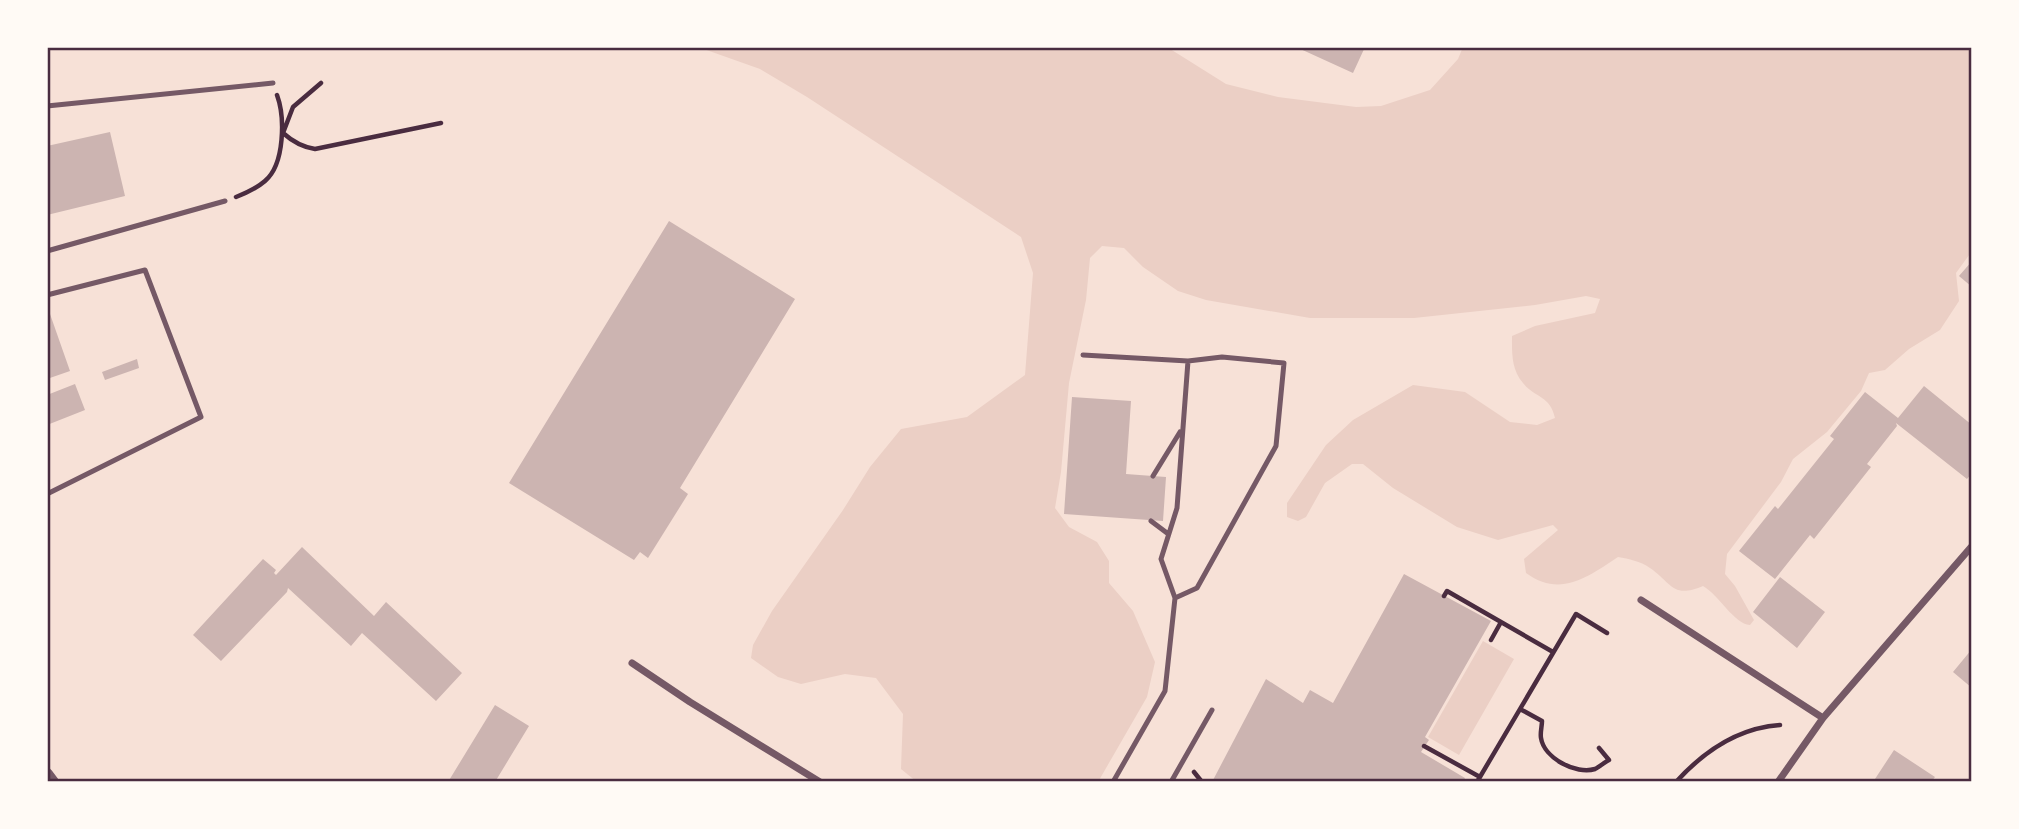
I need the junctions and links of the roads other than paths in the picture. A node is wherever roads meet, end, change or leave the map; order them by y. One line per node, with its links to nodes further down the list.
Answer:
1 (273, 83): 2 (lane)
2 (47, 106)
3 (225, 201): 4 (lane)
4 (47, 251)
5 (47, 295): 10 (lane)
6 (1083, 355): 7 (lane)
7 (1188, 361): 8 (lane); 14 (lane)
8 (1182, 429): 9 (lane); 12 (lane)
9 (1153, 476)
10 (47, 494)
11 (1151, 521): 12 (lane)
12 (1167, 533): 14 (lane)
13 (1972, 547): 18 (street)
14 (1175, 598): 22 (lane)
15 (1641, 600): 18 (street)
16 (632, 663): 21 (street)
17 (1212, 710): 23 (lane)
18 (1822, 718): 24 (street)
19 (47, 774): 20 (street)
20 (53, 782)
21 (820, 782)
22 (1113, 782)
23 (1171, 782)
24 (1779, 782)

